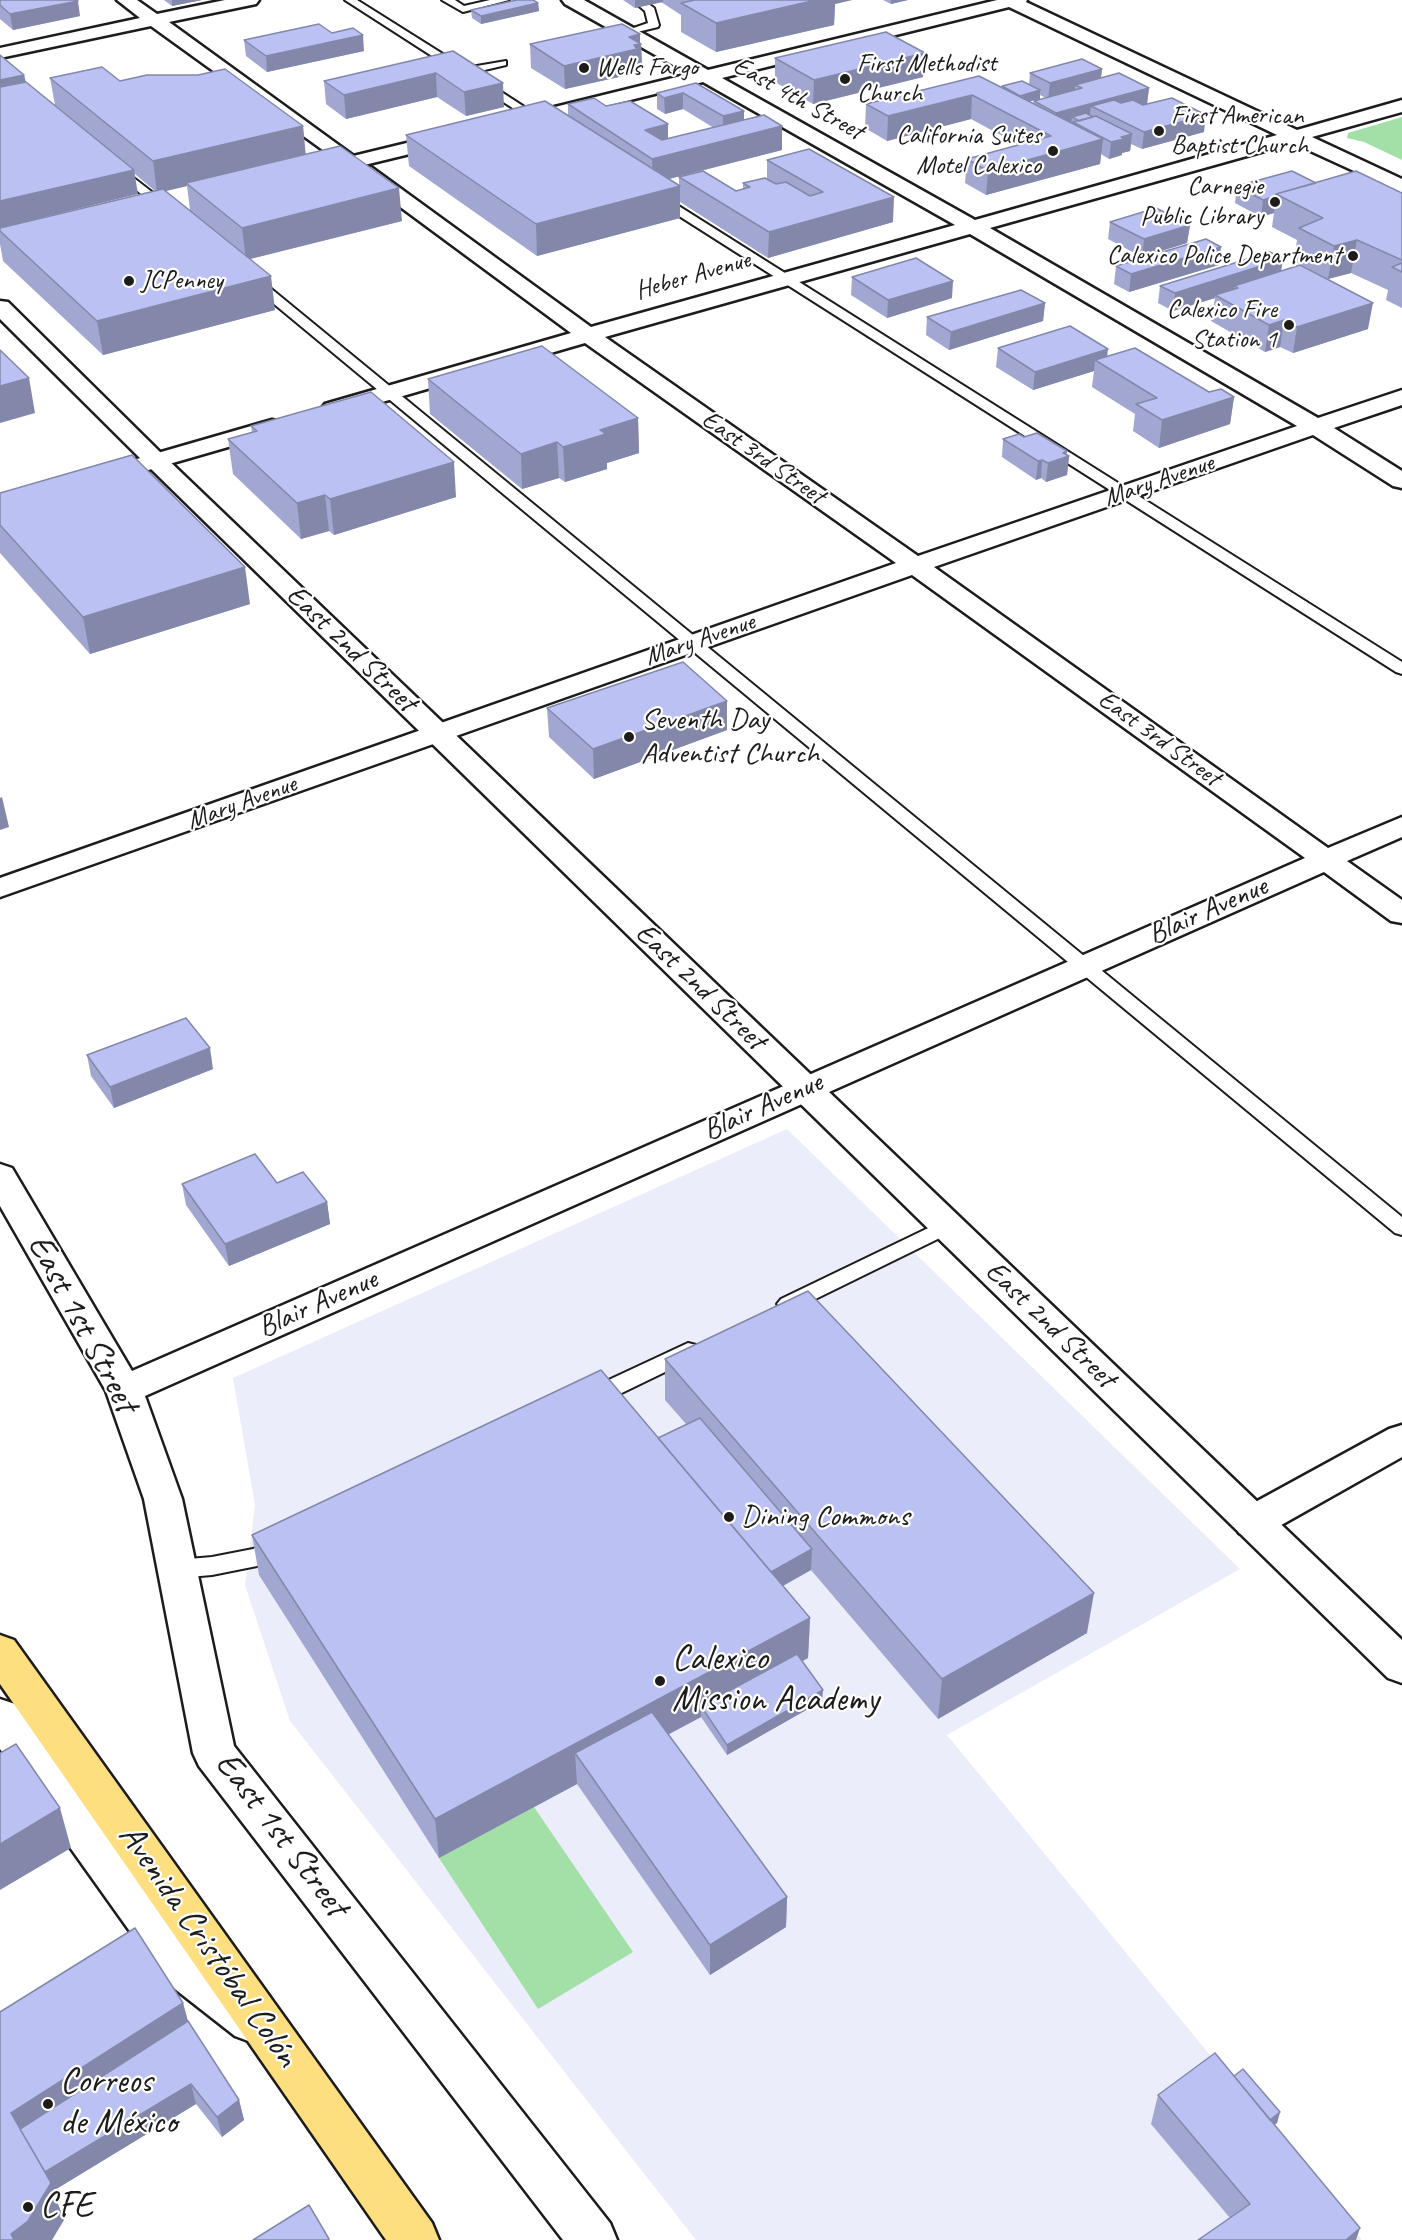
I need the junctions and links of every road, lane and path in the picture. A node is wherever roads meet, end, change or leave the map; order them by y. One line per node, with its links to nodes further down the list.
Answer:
1 (126, 0): 9 (street, East 3rd Street)
2 (250, 0): 9 (street)
3 (350, 0): 13 (lane)
4 (447, 0): 5 (lane)
5 (504, 0)
6 (571, 0): 10 (street, East 4th Street)
7 (637, 0): 10 (lane)
8 (1012, 0): 14 (street); 20 (street)
9 (154, 21): 11 (street); 22 (street, East 3rd Street)
10 (629, 33): 14 (street, East 4th Street)
11 (0, 53)
12 (502, 63): 13 (lane)
13 (462, 72): 16 (lane)
14 (704, 77): 16 (street); 29 (street, East 4th Street)
15 (1402, 106): 20 (street, Heber Avenue)
16 (534, 118): 17 (street); 18 (lane)
17 (503, 125)
18 (554, 130)
19 (471, 133): 22 (street)
20 (1295, 136): 24 (street); 29 (street, Heber Avenue)
21 (101, 155): 26 (lane)
22 (341, 164): 33 (street, East 3rd Street)
23 (644, 188): 31 (lane)
24 (1402, 188)
25 (187, 202): 26 (street)
26 (165, 207): 27 (street); 28 (lane)
27 (143, 213)
28 (183, 222)
29 (974, 228): 31 (street, Heber Avenue); 38 (street, East 4th Street)
30 (246, 274): 34 (lane)
31 (788, 280): 33 (street, Heber Avenue); 42 (lane)
32 (0, 307): 39 (street, East 2nd Street)
33 (588, 335): 34 (street, Heber Avenue); 43 (street, East 3rd Street)
34 (390, 393): 36 (street, Heber Avenue); 44 (lane)
35 (1402, 397): 38 (street, Mary Avenue)
36 (312, 416)
37 (290, 422): 39 (street)
38 (1316, 428): 40 (street, East 4th Street); 42 (street, Mary Avenue)
39 (156, 461): 41 (street); 46 (street, East 2nd Street)
40 (1402, 481)
41 (78, 483)
42 (1126, 492): 43 (street, Mary Avenue); 45 (lane)
43 (915, 565): 44 (street, Mary Avenue); 48 (street, East 3rd Street)
44 (692, 642): 46 (street, Mary Avenue); 51 (lane)
45 (1402, 669)
46 (437, 733): 49 (street, Mary Avenue); 52 (street, East 2nd Street)
47 (1402, 826): 48 (street, Blair Avenue)
48 (1327, 859): 50 (street, East 3rd Street); 51 (street, Blair Avenue)
49 (0, 888)
50 (1402, 914)
51 (1083, 966): 52 (street, Blair Avenue); 55 (lane)
52 (804, 1088): 54 (street, East 2nd Street); 58 (street, Blair Avenue)
53 (0, 1176): 58 (street, East 1st Street)
54 (947, 1226): 56 (lane); 61 (street, East 2nd Street)
55 (1402, 1228)
56 (764, 1315)
57 (702, 1345): 59 (lane)
58 (124, 1390): 63 (street, East 1st Street)
59 (577, 1405)
60 (1402, 1439): 61 (street)
61 (1253, 1522): 65 (street, East 2nd Street)
62 (293, 1540): 63 (lane)
63 (177, 1569): 69 (street, East 1st Street)
64 (0, 1652): 67 (main road, Avenida Cristóbal Colón)
65 (1402, 1666)
66 (0, 1716): 67 (street)
67 (274, 2038): 68 (main road, Avenida Cristóbal Colón)
68 (416, 2240)
69 (593, 2240)

